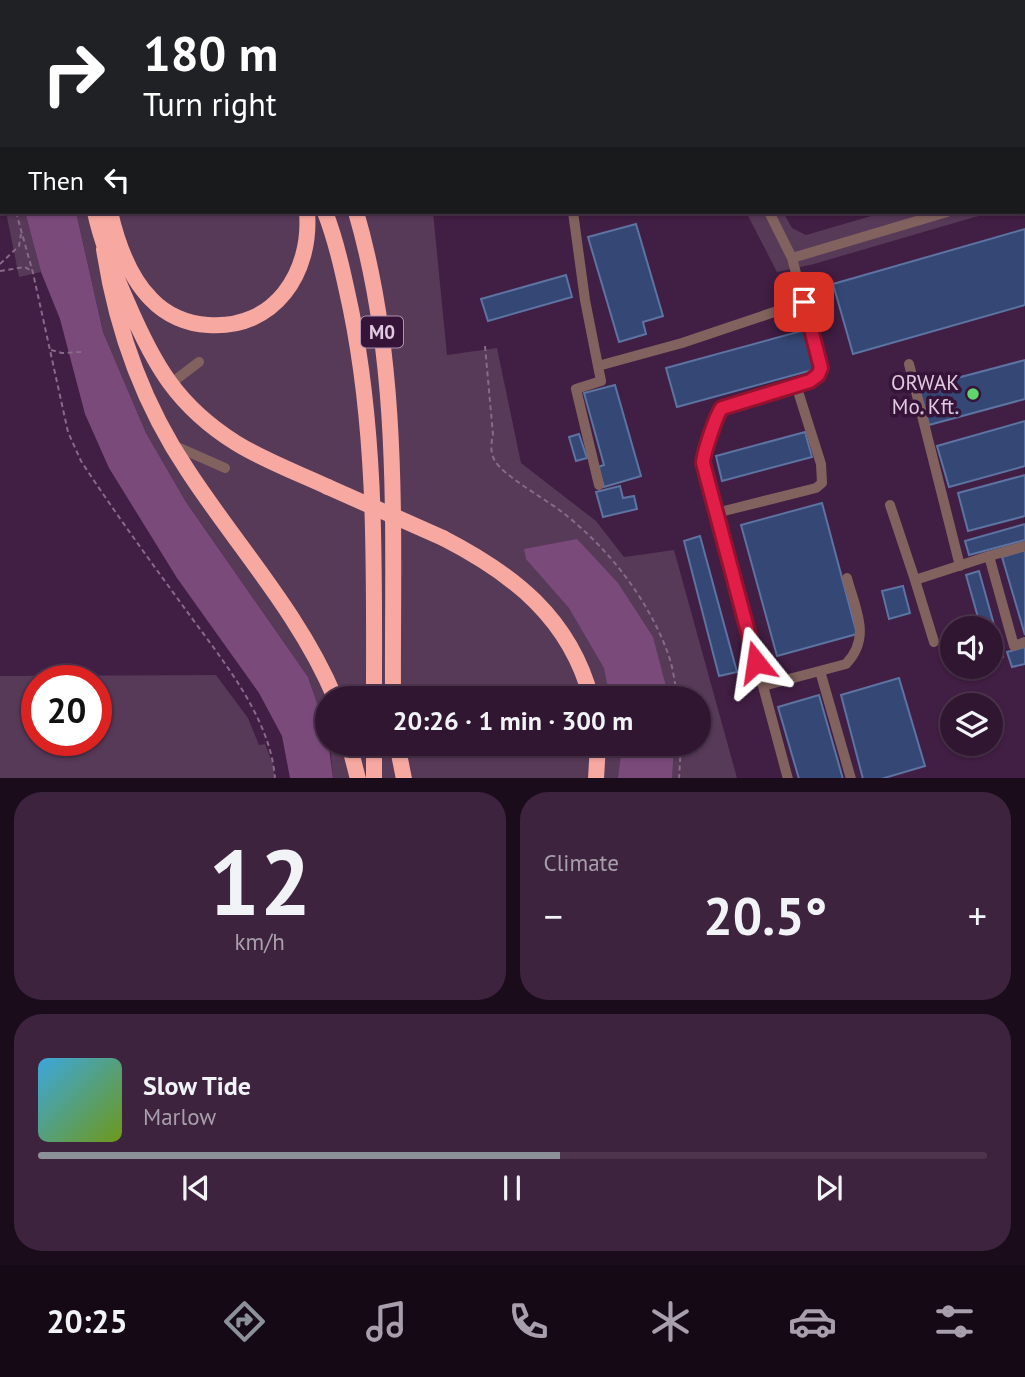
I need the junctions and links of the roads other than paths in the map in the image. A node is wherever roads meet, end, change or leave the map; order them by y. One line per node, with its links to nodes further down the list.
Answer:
1 (95, 214): 10 (highway)
2 (110, 214): 9 (highway)
3 (307, 214): 9 (highway)
4 (326, 214): 33 (highway, M0)
5 (356, 214): 34 (highway, M0)
6 (573, 214): 16 (street)
7 (770, 214): 11 (street)
8 (940, 214): 11 (street)
9 (115, 234): 13 (highway)
10 (104, 249): 13 (highway); 19 (highway)
11 (793, 258): 12 (street)
12 (804, 302): 16 (street); 18 (street)
13 (131, 312): 17 (highway)
14 (199, 362): 17 (street)
15 (909, 364): 26 (street)
16 (598, 366): 21 (street)
17 (170, 384): 35 (highway, bridge)
18 (796, 385): 23 (street); 23 (street)
19 (171, 444): 20 (street); 32 (highway)
20 (225, 468)
21 (599, 485)
22 (890, 505): 28 (street)
23 (716, 513): 36 (street)
24 (1025, 546): 25 (street)
25 (989, 556): 26 (street); 30 (street)
26 (960, 566): 28 (street)
27 (847, 578): 31 (street)
28 (915, 580): 29 (street)
29 (934, 642)
30 (1025, 642)
31 (820, 671): 36 (street); 48 (street)
32 (330, 686)
33 (374, 686)
34 (393, 686)
35 (586, 686)
36 (763, 687): 47 (street)
37 (352, 756): 42 (highway)
38 (374, 756): 43 (highway)
39 (394, 756): 44 (highway)
40 (398, 756): 45 (highway)
41 (597, 756): 46 (highway)
42 (358, 778)
43 (374, 778)
44 (393, 778)
45 (404, 778)
46 (596, 778)
47 (788, 778)
48 (851, 778)

